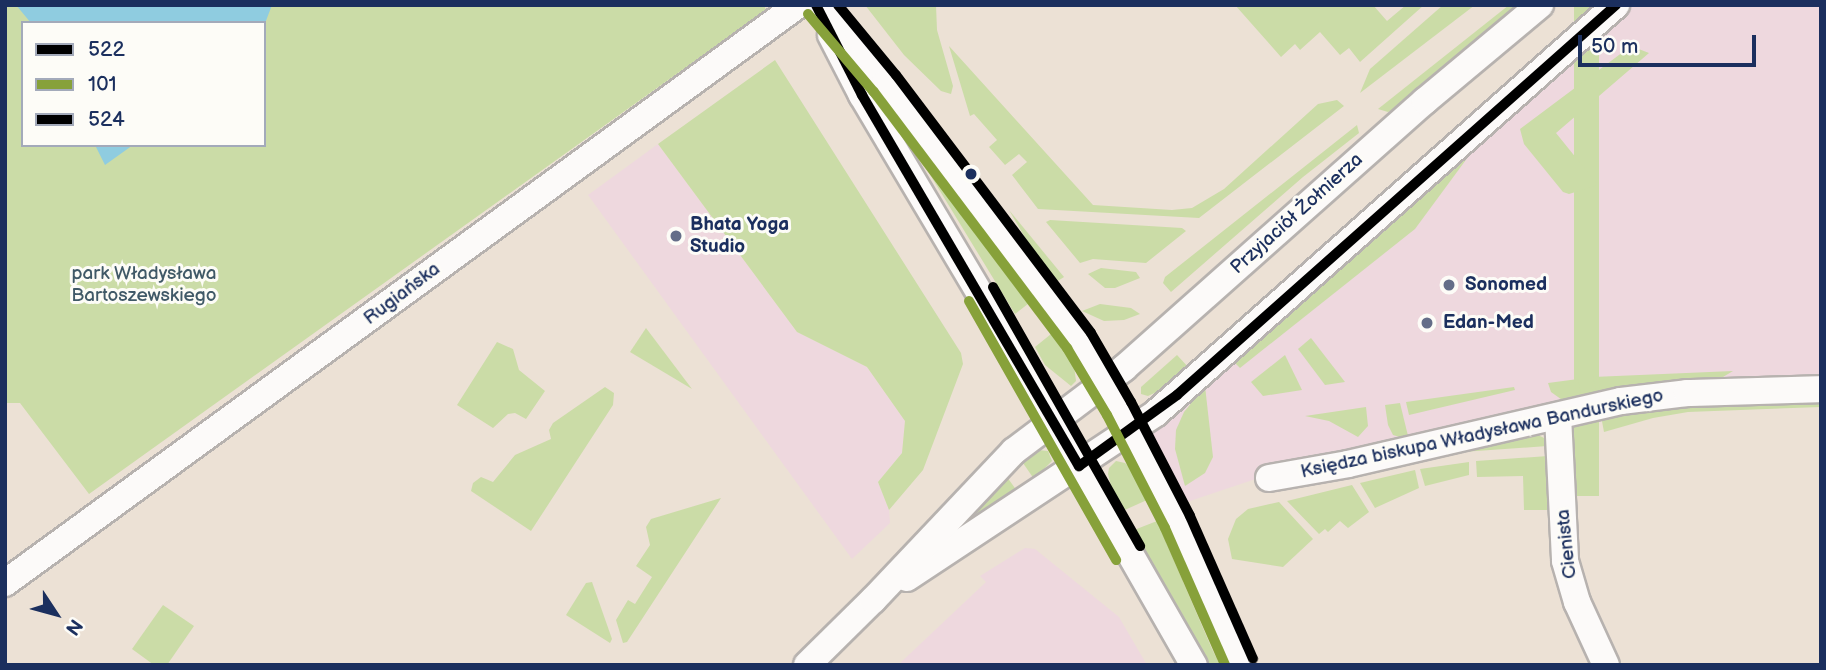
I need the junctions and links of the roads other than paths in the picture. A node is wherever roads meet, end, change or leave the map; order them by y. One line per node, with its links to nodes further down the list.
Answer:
1 (798, 5): 12 (street, Rugiańska)
2 (818, 5): 5 (street); 8 (street)
3 (1540, 5): 5 (street, Przyjaciół Żołnierza)
4 (1616, 5): 9 (street)
5 (1105, 384): 8 (street, Przyjaciół Żołnierza); 9 (street)
6 (1821, 389): 7 (street, Księdza biskupa Władysława Bandurskiego)
7 (1558, 416): 11 (street, Księdza biskupa Władysława Bandurskiego); 17 (street, Cienista)
8 (1053, 421): 10 (street); 13 (street, Przyjaciół Żołnierza)
9 (1131, 432): 10 (street); 16 (street)
10 (1079, 466): 13 (street); 15 (street)
11 (1269, 478)
12 (5, 583)
13 (873, 600): 14 (street)
14 (807, 665)
15 (1194, 665)
16 (1240, 665)
17 (1606, 665)

